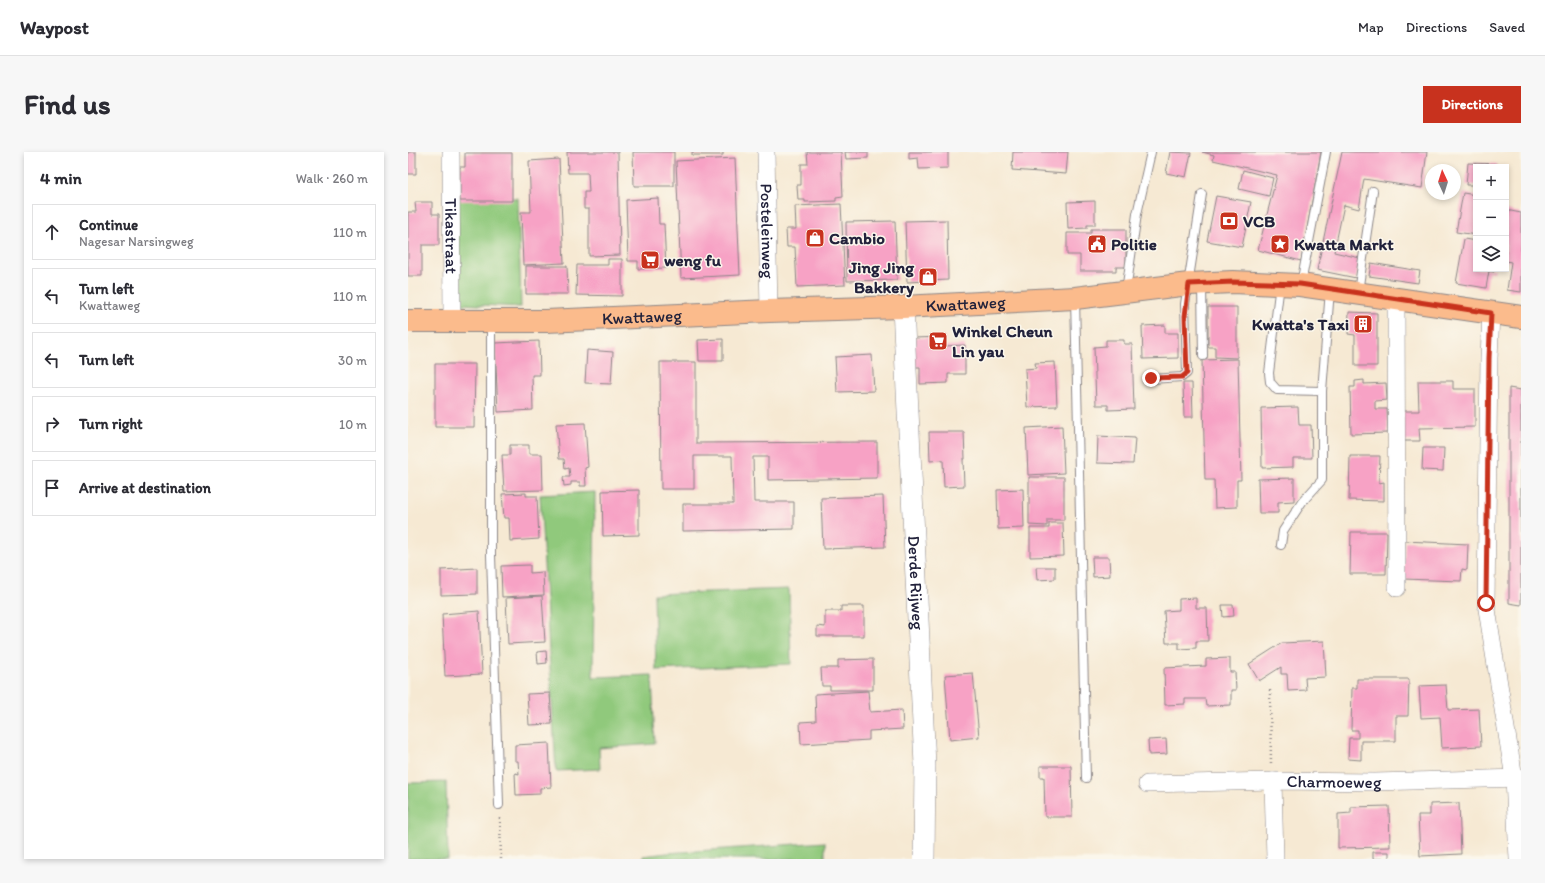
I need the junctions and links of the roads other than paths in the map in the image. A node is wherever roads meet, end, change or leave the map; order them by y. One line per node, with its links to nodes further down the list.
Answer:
1 (451, 152): 18 (street, Tikastraat)
2 (766, 152): 15 (street, Posteleinweg)
3 (1151, 152): 10 (lane)
4 (1326, 152): 8 (lane)
5 (1373, 192): 11 (lane)
6 (1202, 194): 7 (lane)
7 (1195, 283): 8 (main road, Kwattaweg); 10 (main road, Kwattaweg); 21 (lane); 22 (lane)
8 (1290, 284): 9 (main road, Kwattaweg); 23 (lane)
9 (1330, 289): 11 (main road, Kwattaweg); 23 (lane)
10 (1126, 292): 12 (main road, Kwattaweg)
11 (1357, 293): 13 (main road, Kwattaweg)
12 (1075, 298): 14 (main road, Kwattaweg); 26 (lane)
13 (1396, 300): 16 (main road, Kwattaweg); 25 (street)
14 (903, 307): 15 (main road, Kwattaweg); 31 (street, Derde Rijweg)
15 (769, 311): 19 (main road, Kwattaweg)
16 (1491, 313): 17 (main road, Kwattaweg); 27 (street)
17 (1521, 317)
18 (452, 320): 19 (main road, Kwattaweg); 20 (main road, Kwattaweg)
19 (491, 320): 30 (lane)
20 (408, 321)
21 (1203, 356)
22 (1151, 378)
23 (1322, 391): 24 (lane)
24 (1281, 545)
25 (1397, 588)
26 (1086, 778)
27 (1517, 778): 28 (street, Charmoeweg); 33 (street)
28 (1273, 781): 29 (street, Charmoeweg); 32 (street)
29 (1147, 784)
30 (499, 805)
31 (924, 859)
32 (1275, 859)
33 (1518, 859)

